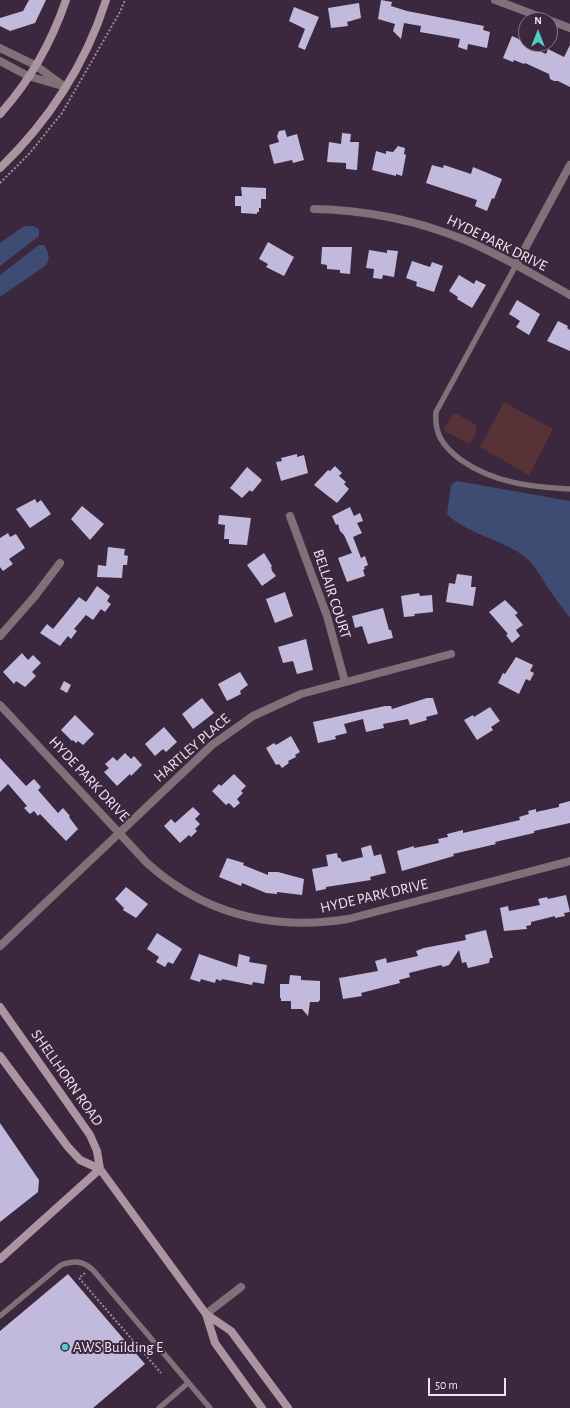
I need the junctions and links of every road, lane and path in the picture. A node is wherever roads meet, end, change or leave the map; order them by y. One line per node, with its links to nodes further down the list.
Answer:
1 (66, 0): 7 (main road)
2 (106, 0): 9 (main road)
3 (495, 0): 4 (street)
4 (570, 28)
5 (0, 48): 7 (street)
6 (0, 61): 8 (street)
7 (35, 65): 8 (main road); 9 (street)
8 (28, 76): 9 (street); 10 (main road)
9 (65, 87): 12 (main road)
10 (0, 114)
11 (570, 165): 14 (street)
12 (0, 168)
13 (314, 209): 14 (street, HYDE PARK DRIVE)
14 (516, 265): 15 (street, HYDE PARK DRIVE); 16 (lane)
15 (570, 295)
16 (570, 489)
17 (290, 516): 21 (street, BELLAIR COURT)
18 (60, 562): 19 (street)
19 (0, 636)
20 (451, 654): 21 (street, HARTLEY PLACE)
21 (345, 682): 23 (street, HARTLEY PLACE)
22 (0, 704): 23 (street, HYDE PARK DRIVE)
23 (119, 832): 24 (street, HYDE PARK DRIVE); 25 (street, HARTLEY PLACE)
24 (570, 861)
25 (0, 946)
26 (0, 1008): 28 (main road, SHELLHORN ROAD)
27 (0, 1056): 28 (main road, SHELLHORN ROAD)
28 (100, 1169): 29 (main road); 32 (main road, SHELLHORN ROAD)
29 (0, 1259)
30 (91, 1268): 33 (lane); 34 (path); 35 (lane)
31 (241, 1287): 32 (street)
32 (206, 1314): 38 (main road, SHELLHORN ROAD); 39 (main road, SHELLHORN ROAD)
33 (0, 1316)
34 (161, 1373)
35 (188, 1383): 36 (lane); 37 (lane)
36 (159, 1408)
37 (210, 1408)
38 (262, 1408)
39 (288, 1408)

